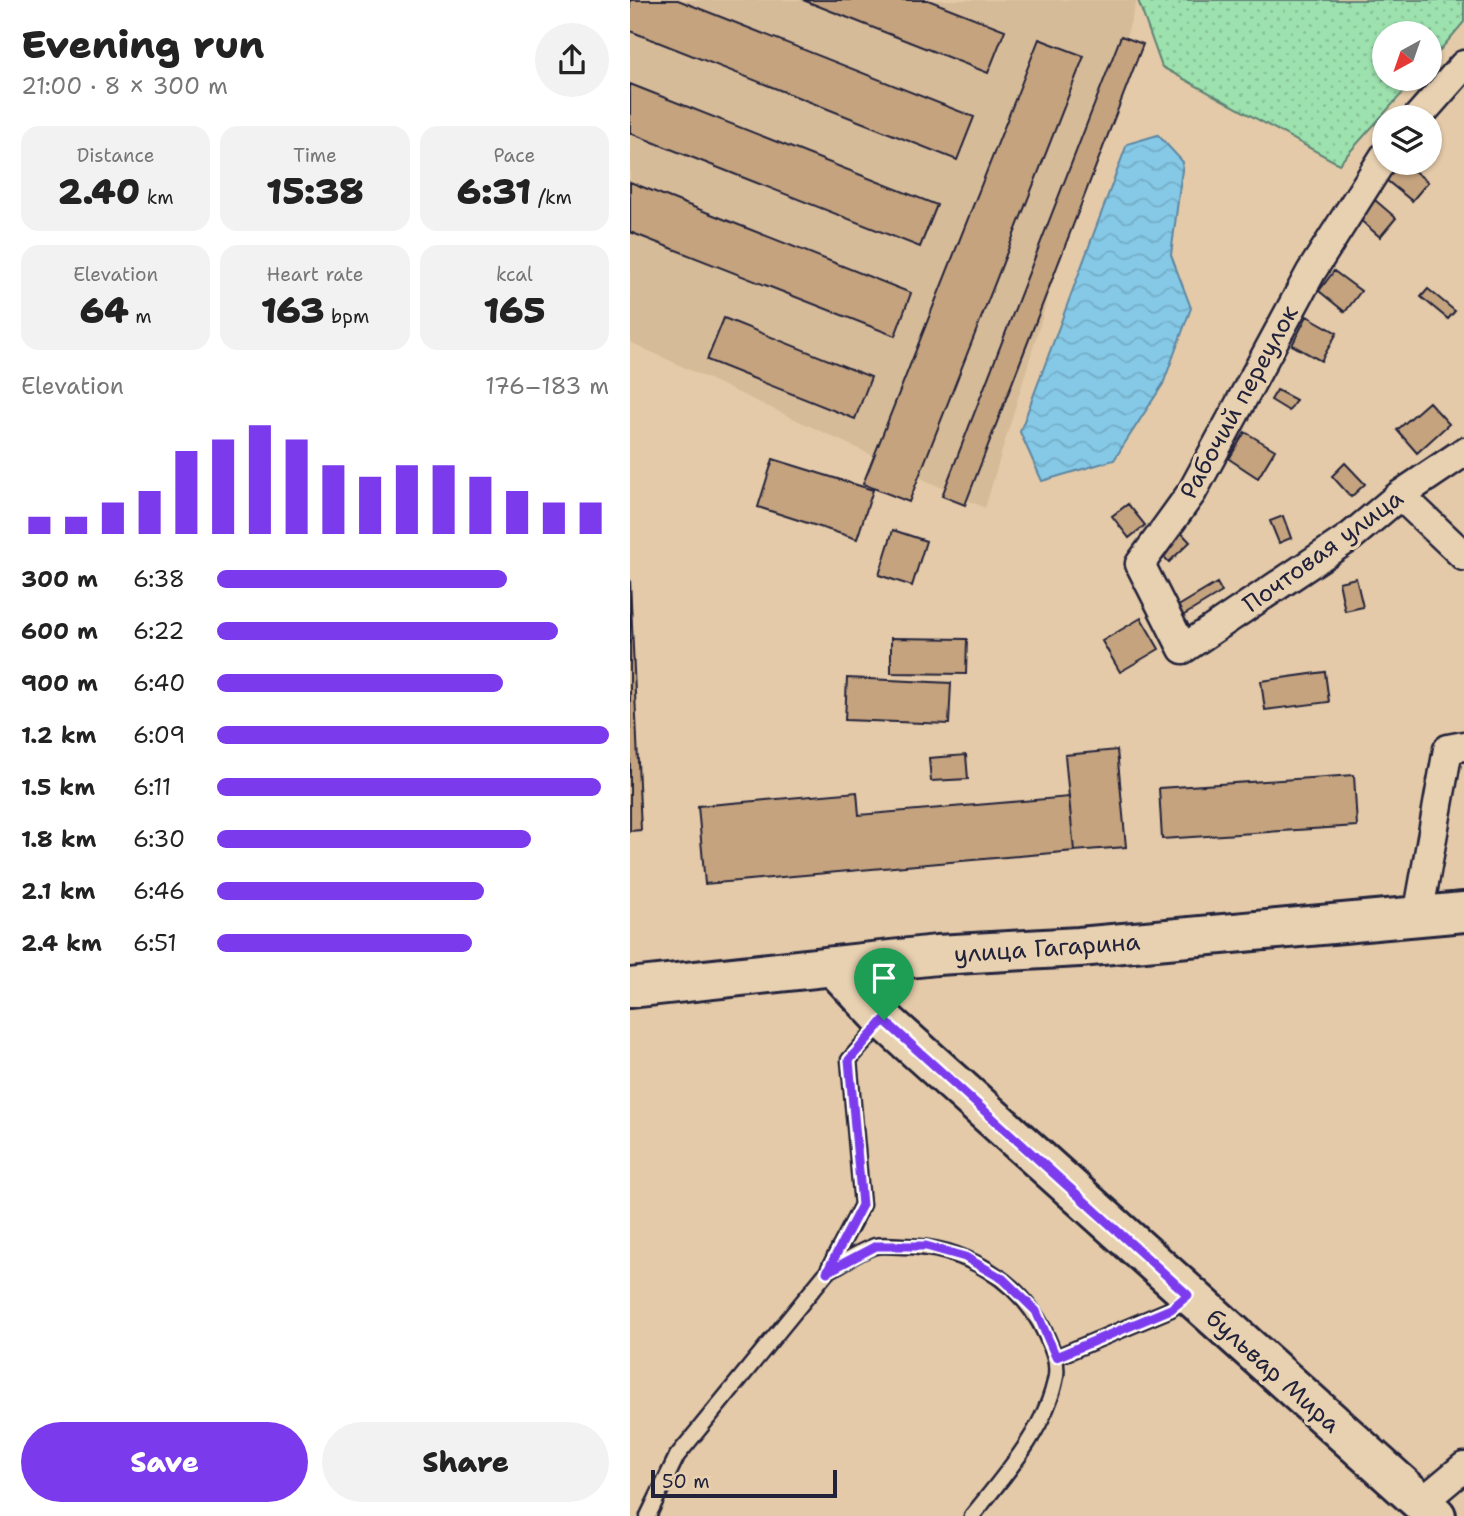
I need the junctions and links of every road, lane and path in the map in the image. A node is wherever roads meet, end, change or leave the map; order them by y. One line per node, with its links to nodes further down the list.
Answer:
1 (1464, 65): 2 (street)
2 (1429, 105)
3 (1373, 175): 7 (street, Рабочий переулок)
4 (1464, 452): 5 (street, Почтовая улица)
5 (1400, 495): 6 (street); 7 (street, Почтовая улица)
6 (1464, 556)
7 (1183, 649)
8 (1464, 746): 10 (street)
9 (1464, 912): 10 (main road, улица Гагарина)
10 (1418, 916): 11 (main road, улица Гагарина)
11 (835, 968): 12 (main road, улица Гагарина); 13 (main road, бульвар Мира)
12 (630, 988)
13 (884, 1020): 14 (lane); 15 (main road, бульвар Мира)
14 (827, 1272): 16 (lane); 19 (lane)
15 (1188, 1295): 16 (lane); 18 (main road, бульвар Мира)
16 (1056, 1357): 20 (lane)
17 (1464, 1467): 18 (street)
18 (1429, 1510)
19 (648, 1516)
20 (972, 1516)

